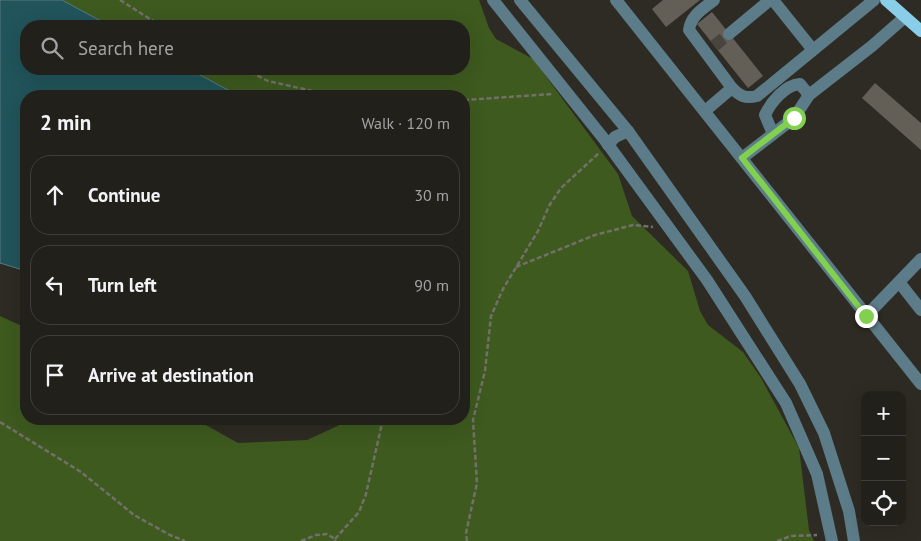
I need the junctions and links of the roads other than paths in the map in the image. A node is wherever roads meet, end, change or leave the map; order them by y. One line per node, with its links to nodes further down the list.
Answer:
1 (493, 0): 17 (street)
2 (520, 0): 15 (street)
3 (616, 0): 14 (street)
4 (714, 0): 12 (street)
5 (771, 0): 10 (street); 11 (street)
6 (874, 0): 11 (street)
7 (886, 0): 8 (main road)
8 (905, 17): 9 (main road); 13 (street)
9 (921, 31)
10 (729, 34)
11 (813, 50): 12 (street)
12 (732, 88): 14 (street)
13 (809, 95): 16 (street); 16 (street)
14 (705, 111): 18 (street)
15 (628, 132): 17 (street); 25 (street)
16 (773, 134): 18 (street)
17 (608, 145): 24 (street)
18 (742, 158): 22 (street)
19 (921, 259): 20 (street)
20 (899, 282): 21 (street); 22 (street)
21 (921, 310)
22 (866, 316): 23 (street)
23 (921, 384)
24 (831, 538)
25 (854, 541)

